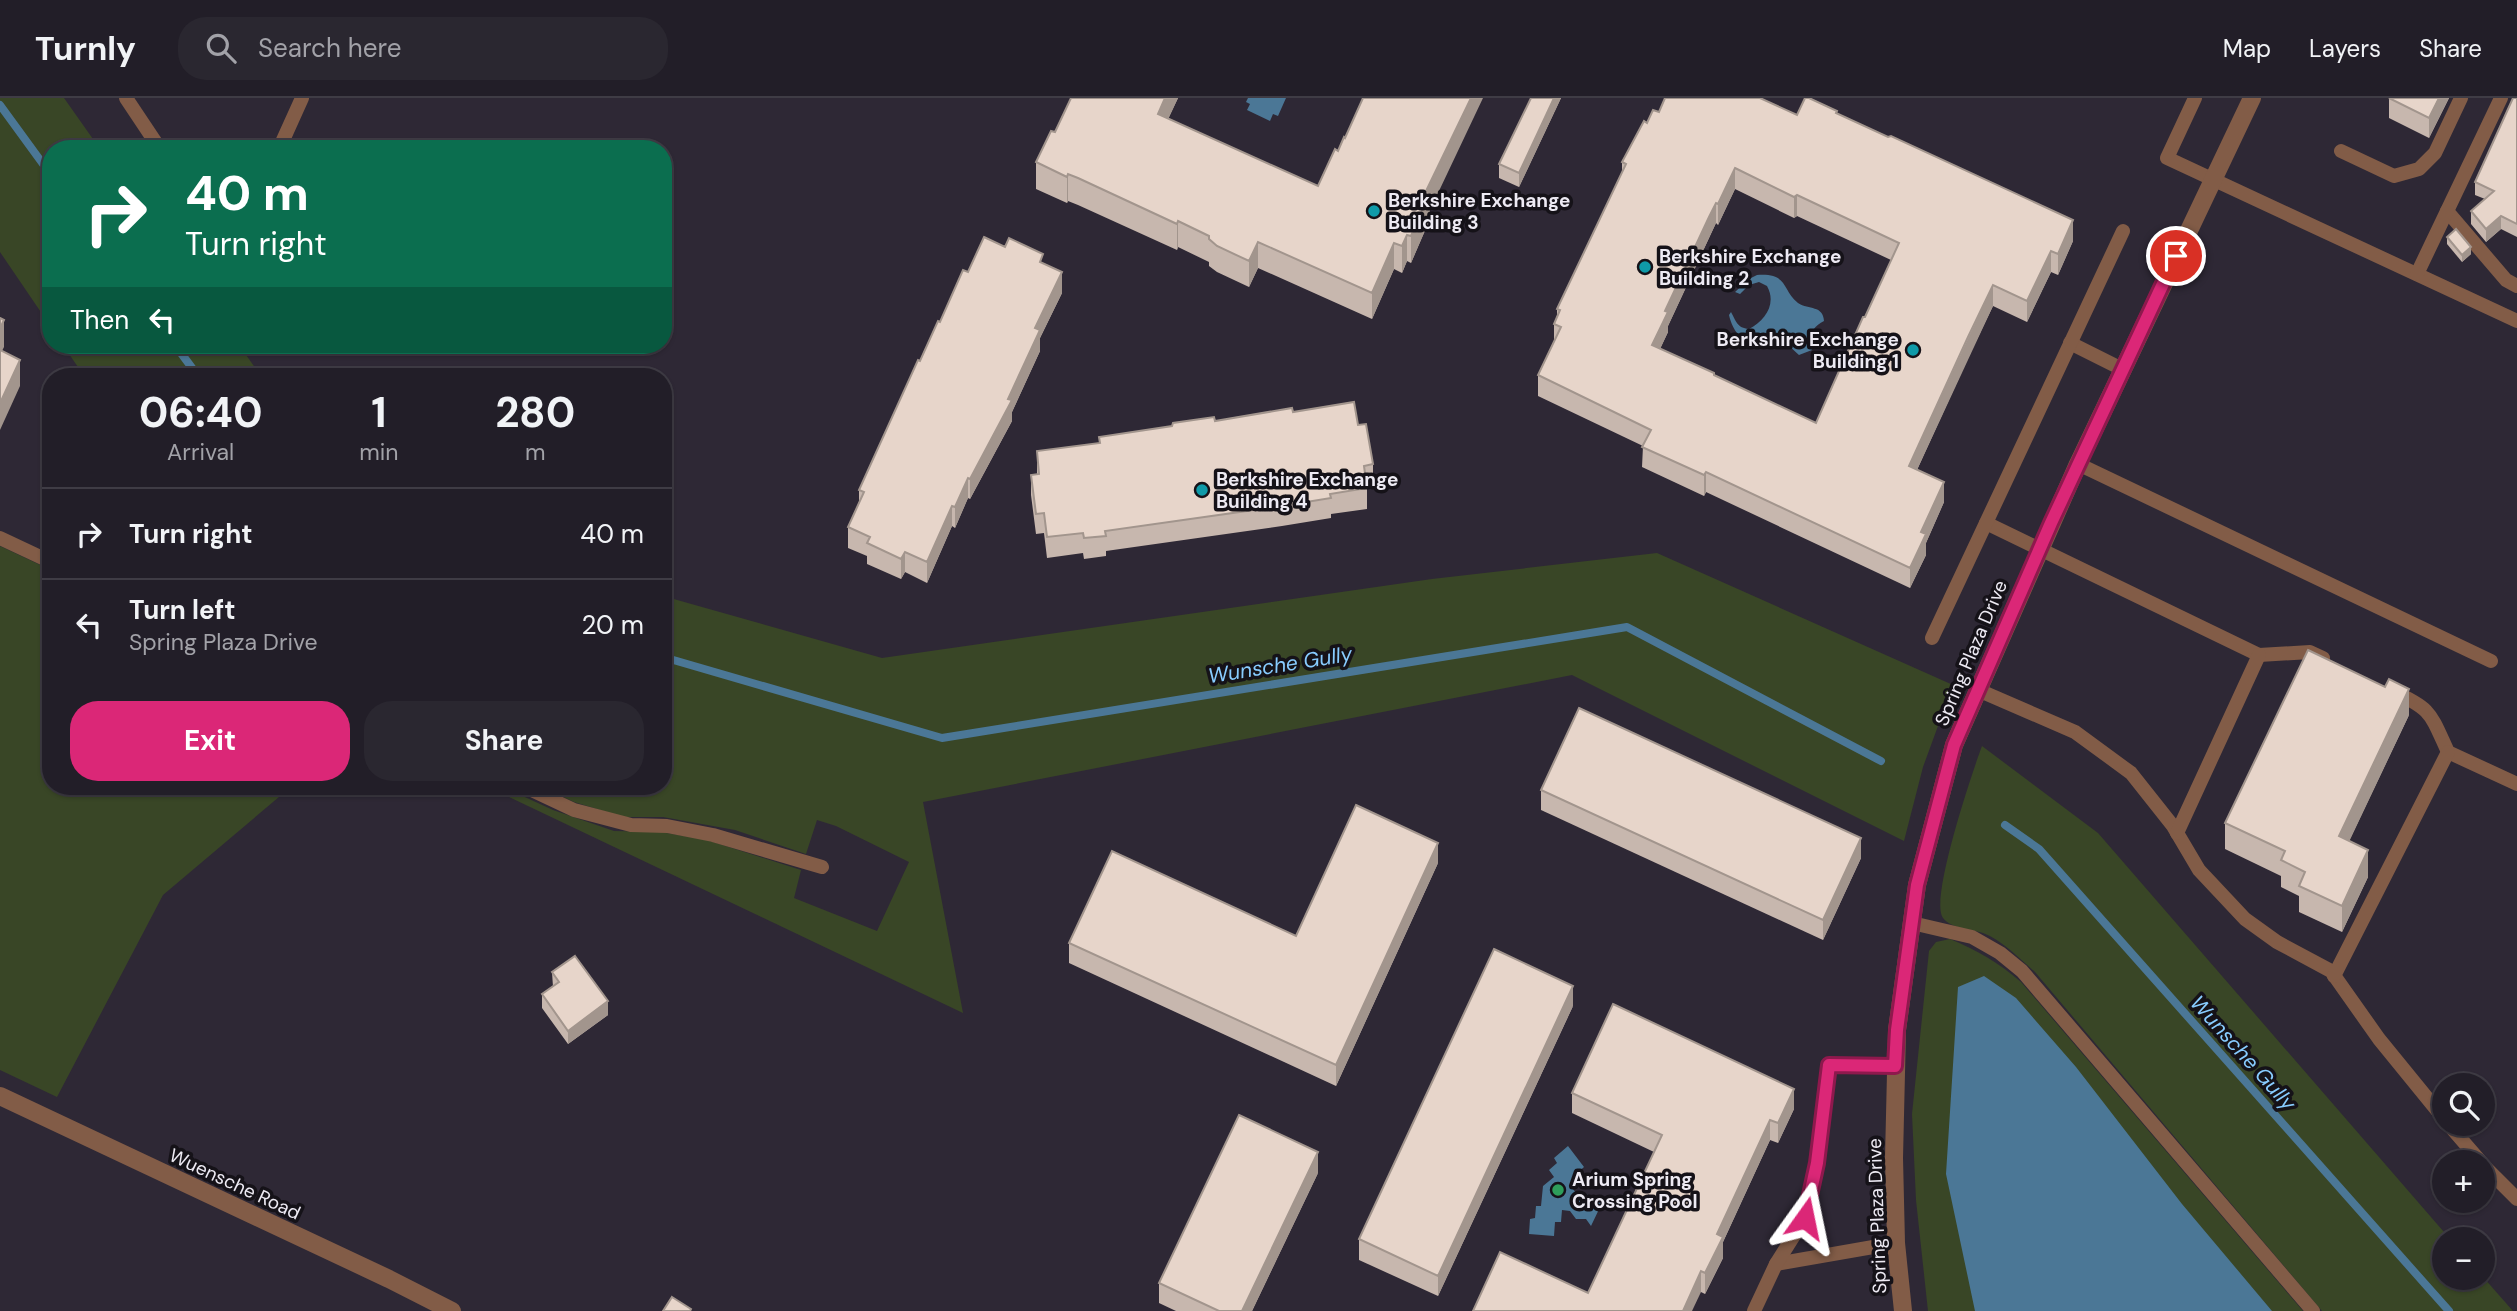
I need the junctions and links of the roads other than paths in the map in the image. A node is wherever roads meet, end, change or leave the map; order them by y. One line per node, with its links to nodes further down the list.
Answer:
1 (126, 98): 7 (lane)
2 (302, 98): 8 (lane)
3 (2195, 98): 10 (lane)
4 (2252, 98): 10 (street, Spring Plaza Drive)
5 (2461, 98): 9 (lane)
6 (2501, 98): 11 (lane)
7 (154, 140)
8 (283, 140)
9 (2341, 150)
10 (2213, 179): 13 (lane); 17 (street, Spring Plaza Drive)
11 (2447, 211): 13 (lane); 14 (lane)
12 (2123, 231): 16 (lane)
13 (2417, 274): 15 (lane)
14 (2517, 286)
15 (2517, 321)
16 (2070, 343): 17 (lane); 19 (lane)
17 (2122, 369): 18 (street, Spring Plaza Drive)
18 (2078, 464): 21 (street, Spring Plaza Drive); 25 (lane)
19 (1986, 523): 21 (lane); 23 (lane)
20 (0, 538): 22 (lane)
21 (2040, 549): 24 (lane); 28 (street, Spring Plaza Drive)
22 (42, 558)
23 (1932, 638)
24 (2259, 655): 26 (lane); 32 (lane)
25 (2491, 661)
26 (2333, 663)
27 (2380, 685): 29 (lane)
28 (1978, 690): 32 (lane); 34 (street, Spring Plaza Drive)
29 (2448, 752): 30 (lane); 35 (lane)
30 (2517, 784)
31 (544, 795): 33 (lane)
32 (2177, 833): 35 (lane)
33 (822, 867)
34 (1912, 923): 36 (street, Spring Plaza Drive); 48 (lane)
35 (2334, 976): 38 (lane)
36 (1895, 1066): 43 (street, Spring Plaza Drive); 44 (lane)
37 (0, 1096): 45 (street, Wuensche Road)
38 (2432, 1105)
39 (2458, 1136): 40 (lane)
40 (2471, 1150)
41 (2495, 1176): 42 (lane)
42 (2517, 1199)
43 (1896, 1243): 44 (lane); 47 (street, Spring Plaza Drive)
44 (1776, 1264): 46 (lane)
45 (452, 1311)
46 (1754, 1311)
47 (1903, 1311)
48 (2313, 1311)

